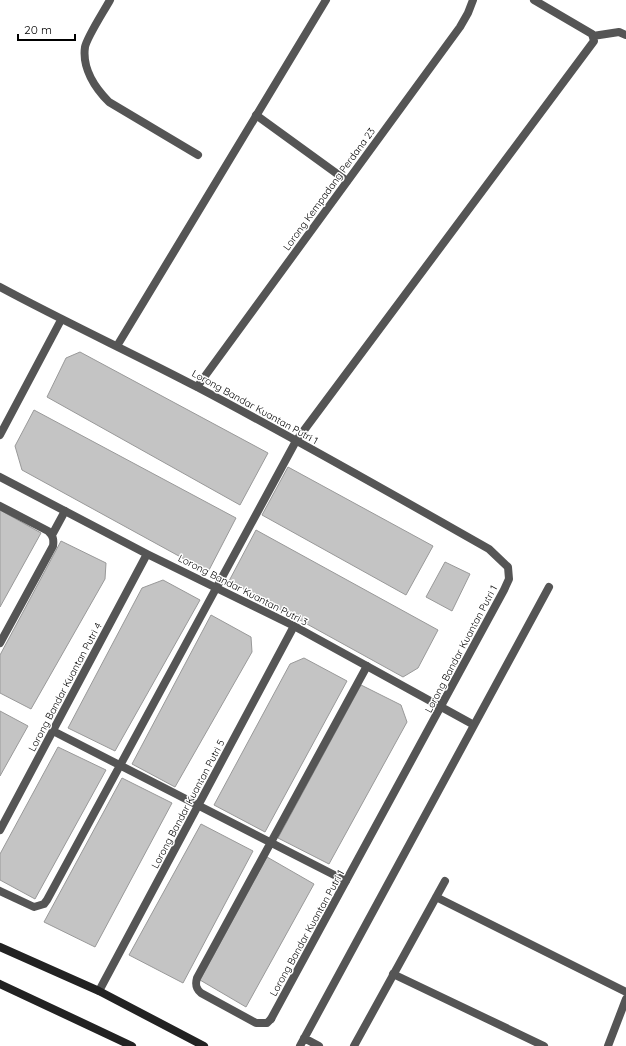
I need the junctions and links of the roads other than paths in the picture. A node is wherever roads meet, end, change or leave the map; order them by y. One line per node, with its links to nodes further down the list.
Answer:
1 (110, 0): 8 (street)
2 (326, 0): 7 (street)
3 (472, 0): 9 (street, Lorong Kempadang Perdana 23)
4 (534, 0): 6 (street)
5 (626, 35): 6 (street)
6 (593, 36): 15 (street)
7 (256, 115): 9 (street); 12 (street)
8 (198, 155)
9 (348, 181): 13 (street, Lorong Kempadang Perdana 23)
10 (0, 287): 11 (street, Lorong Bandar Kuantan Putri 1)
11 (61, 320): 12 (street, Lorong Bandar Kuantan Putri 1); 14 (street)
12 (117, 346): 13 (street, Lorong Bandar Kuantan Putri 1)
13 (197, 387): 15 (street, Lorong Bandar Kuantan Putri 1)
14 (0, 435)
15 (296, 440): 21 (street); 26 (street, Lorong Bandar Kuantan Putri 1)
16 (0, 477): 18 (street, Lorong Bandar Kuantan Putri 3)
17 (0, 506): 19 (street)
18 (65, 511): 19 (street); 20 (street, Lorong Bandar Kuantan Putri 3)
19 (52, 535): 24 (street)
20 (147, 554): 21 (street, Lorong Bandar Kuantan Putri 3); 28 (street, Lorong Bandar Kuantan Putri 4)
21 (218, 587): 23 (street, Lorong Bandar Kuantan Putri 3); 29 (street)
22 (549, 587): 27 (street)
23 (294, 626): 25 (street, Lorong Bandar Kuantan Putri 3); 30 (street, Lorong Bandar Kuantan Putri 5)
24 (0, 643)
25 (367, 666): 26 (street, Lorong Bandar Kuantan Putri 3); 32 (street)
26 (442, 707): 27 (street, Lorong Bandar Kuantan Putri 3); 33 (street, Lorong Bandar Kuantan Putri 1)
27 (474, 724): 43 (street)
28 (53, 731): 29 (street); 31 (street, Lorong Bandar Kuantan Putri 4)
29 (120, 766): 30 (street); 35 (street)
30 (198, 806): 32 (street); 40 (street, Lorong Bandar Kuantan Putri 5)
31 (0, 830)
32 (270, 843): 33 (street); 33 (street, Lorong Bandar Kuantan Putri 1)
33 (346, 881)
34 (445, 881): 36 (street)
35 (0, 891)
36 (436, 897): 38 (street); 41 (street)
37 (0, 947): 40 (street)
38 (393, 974): 48 (street); 49 (street)
39 (0, 984): 44 (street)
40 (99, 991): 45 (street)
41 (626, 992)
42 (626, 999): 50 (street)
43 (304, 1038): 46 (street); 47 (street)
44 (132, 1046)
45 (204, 1046)
46 (300, 1046)
47 (319, 1046)
48 (354, 1046)
49 (544, 1046)
50 (608, 1046)

